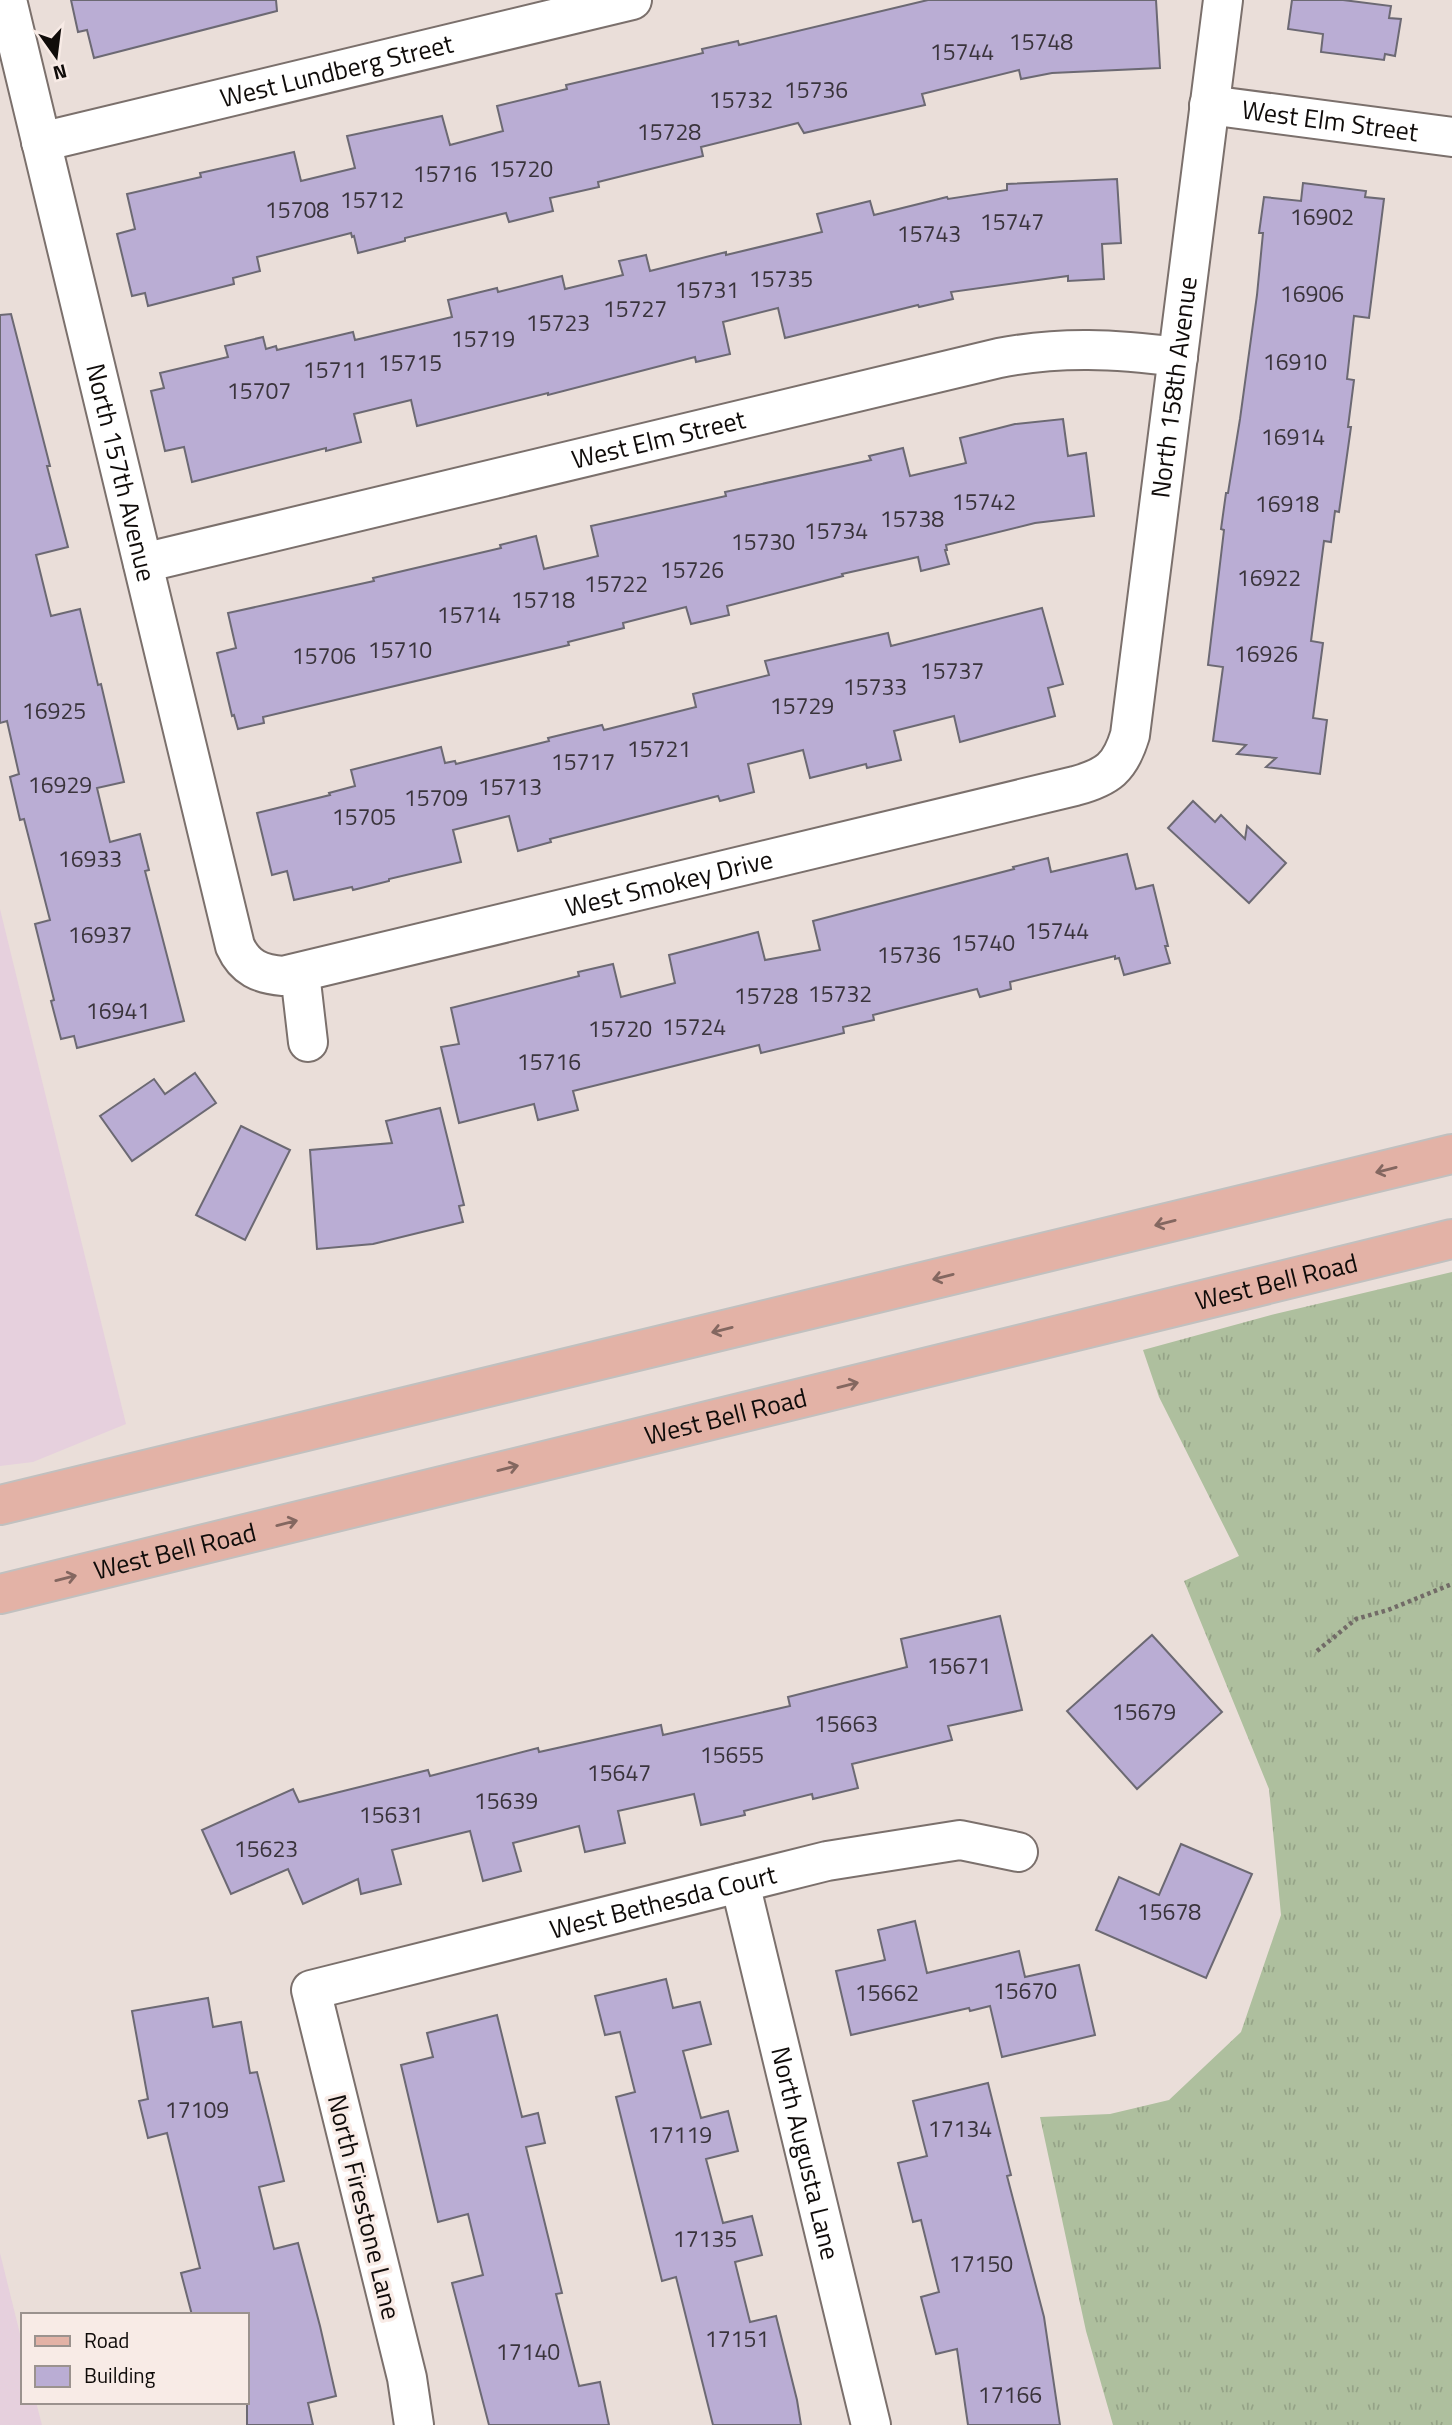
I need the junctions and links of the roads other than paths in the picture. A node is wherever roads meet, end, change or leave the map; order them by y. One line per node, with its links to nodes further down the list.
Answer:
1 (7, 0): 6 (street, North 157th Avenue)
2 (632, 0): 6 (street, West Lundberg Street)
3 (1223, 0): 4 (street, North 158th Avenue)
4 (1209, 105): 5 (street, West Elm Street); 7 (street, North 158th Avenue)
5 (1452, 137)
6 (41, 142): 8 (street, North 157th Avenue)
7 (1178, 357): 8 (street, West Elm Street); 9 (street, North 158th Avenue)
8 (143, 564): 10 (street, North 157th Avenue)
9 (1112, 770): 11 (street, West Smokey Drive)
10 (235, 946): 11 (street, West Smokey Drive)
11 (300, 973): 12 (street)
12 (308, 1042)
13 (1452, 1154): 15 (main road, one-way to 15)
14 (1452, 1239): 16 (main road, West Bell Road, one-way to 14)
15 (0, 1505)
16 (0, 1594)
17 (1018, 1852): 18 (street, West Bethesda Court)
18 (740, 1883): 19 (street, West Bethesda Court); 21 (street, North Augusta Lane)
19 (311, 1990): 20 (street, North Firestone Lane)
20 (414, 2425)
21 (871, 2425)

